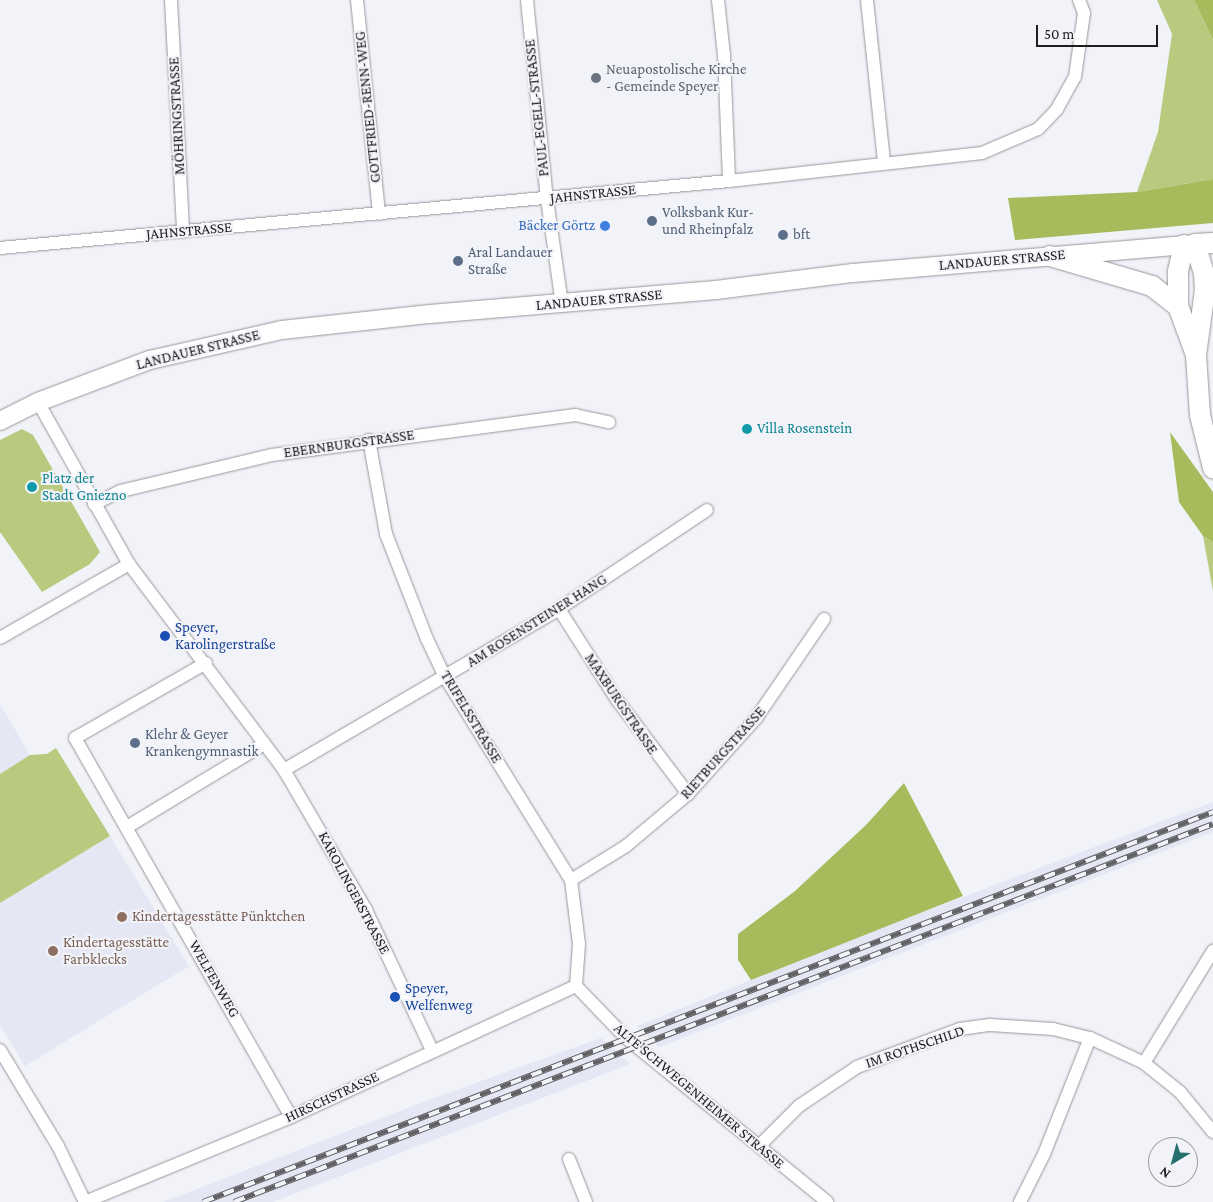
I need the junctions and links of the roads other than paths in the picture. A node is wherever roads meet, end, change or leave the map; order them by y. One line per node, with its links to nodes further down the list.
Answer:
1 (171, 0): 11 (street, MÖHRINGSTRASSE)
2 (357, 0): 10 (street, GOTTFRIED-RENN-WEG)
3 (527, 0): 9 (street, PAUL-EGELL-STRASSE)
4 (718, 0): 8 (street)
5 (867, 0): 7 (street)
6 (1079, 0): 7 (street, JAHNSTRASSE)
7 (884, 163): 8 (street, JAHNSTRASSE)
8 (729, 181): 9 (street, JAHNSTRASSE)
9 (546, 199): 10 (street, JAHNSTRASSE); 16 (street, PAUL-EGELL-STRASSE)
10 (379, 214): 11 (street, JAHNSTRASSE)
11 (183, 232): 13 (street, JAHNSTRASSE)
12 (1197, 244): 14 (main road, LANDAUER STRASSE); 15 (main road); 17 (main road)
13 (0, 248)
14 (1050, 256): 16 (main road, LANDAUER STRASSE); 17 (main road)
15 (1209, 285): 18 (main road)
16 (562, 305): 19 (main road, LANDAUER STRASSE)
17 (1178, 306): 18 (main road)
18 (1196, 355): 23 (main road)
19 (38, 402): 20 (main road, LANDAUER STRASSE); 24 (street, KAROLINGERSTRASSE)
20 (0, 421)
21 (609, 422): 22 (street, EBERNBURGSTRASSE)
22 (368, 440): 24 (street, EBERNBURGSTRASSE); 31 (street, TRIFELSSTRASSE)
23 (1213, 468)
24 (94, 504): 26 (street, KAROLINGERSTRASSE)
25 (707, 510): 27 (street, AM ROSENSTEINER HANG)
26 (129, 564): 29 (street); 30 (street, KAROLINGERSTRASSE)
27 (560, 609): 31 (street, AM ROSENSTEINER HANG); 34 (street, MAXBURGSTRASSE)
28 (824, 619): 34 (street, RIETBURGSTRASSE)
29 (0, 638)
30 (206, 663): 32 (street, KAROLINGERSTRASSE); 35 (street, WELFENWEG)
31 (445, 677): 33 (street, AM ROSENSTEINER HANG); 36 (street, TRIFELSSTRASSE)
32 (264, 744): 33 (street, KAROLINGERSTRASSE); 35 (street)
33 (284, 770): 41 (street, KAROLINGERSTRASSE)
34 (688, 794): 36 (street, RIETBURGSTRASSE)
35 (127, 827): 43 (street, WELFENWEG)
36 (571, 880): 38 (street, TRIFELSSTRASSE)
37 (1213, 951): 42 (street)
38 (576, 986): 41 (street, HIRSCHSTRASSE); 45 (street, ALTE SCHWEGENHEIMER STRASSE)
39 (1090, 1038): 42 (street, IM ROTHSCHILD); 45 (street, IM ROTHSCHILD); 50 (street)
40 (0, 1050): 47 (street)
41 (432, 1050): 43 (street, HIRSCHSTRASSE)
42 (1144, 1063): 44 (street, IM ROTHSCHILD)
43 (292, 1117): 47 (street, HIRSCHSTRASSE)
44 (1213, 1132)
45 (758, 1146): 49 (street, ALTE SCHWEGENHEIMER STRASSE)
46 (569, 1159): 48 (street)
47 (85, 1202)
48 (586, 1202)
49 (827, 1202)
50 (1020, 1202)

